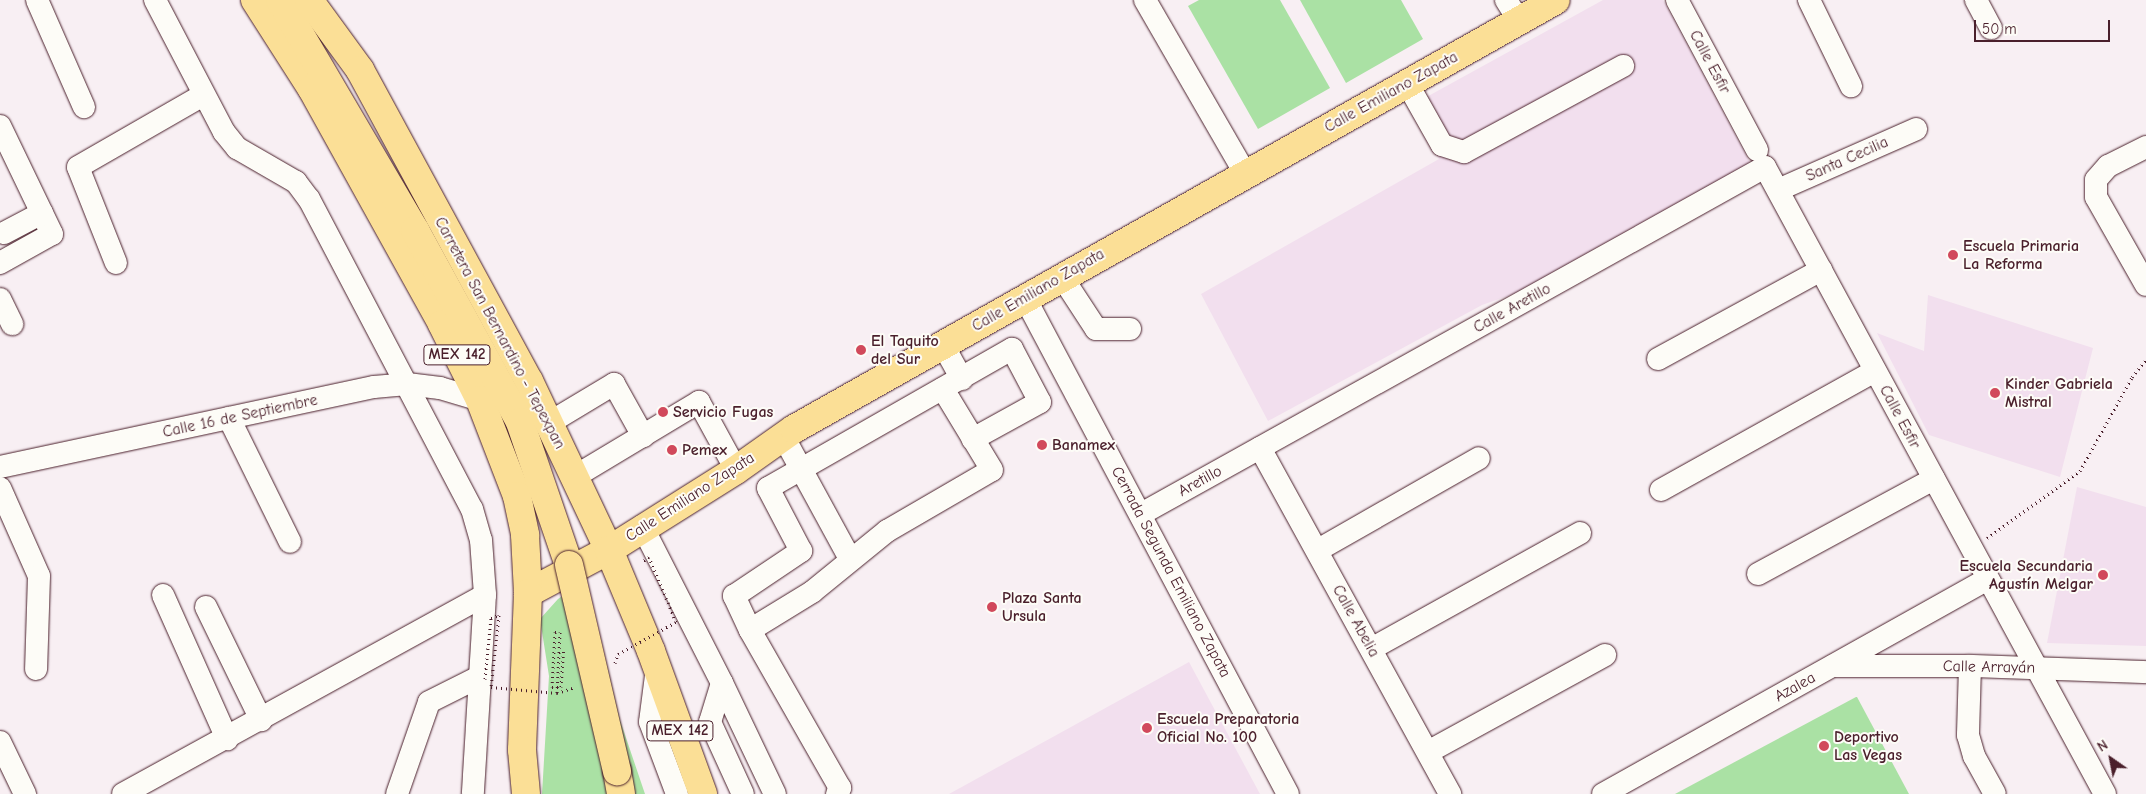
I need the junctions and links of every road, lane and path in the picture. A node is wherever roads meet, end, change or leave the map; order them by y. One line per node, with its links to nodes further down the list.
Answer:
1 (38, 0): 17 (street)
2 (155, 0): 16 (street)
3 (255, 0): 41 (main road, MEX 142)
4 (280, 0): 94 (main road, bridge)
5 (308, 0): 43 (main road, Carretera San Bernardino - Tepexpan / MEX 142)
6 (1145, 0): 22 (street)
7 (1677, 0): 21 (street, Calle Esfir)
8 (1809, 0): 15 (street)
9 (1976, 0): 12 (street)
10 (1547, 2): 11 (main road, Calle Emiliano Zapata)
11 (1512, 11): 14 (main road, Calle Emiliano Zapata)
12 (1991, 28)
13 (1623, 66): 14 (street)
14 (1407, 83): 22 (main road, Calle Emiliano Zapata)
15 (1851, 86)
16 (203, 95): 27 (street); 39 (street)
17 (84, 107)
18 (0, 126): 24 (street)
19 (1916, 129): 23 (street, Santa Cecilia)
20 (2146, 147): 30 (street)
21 (1761, 159): 23 (street, Calle Esfir); 47 (street, Calle Aretillo)
22 (1245, 173): 29 (main road, Calle Emiliano Zapata)
23 (1778, 190): 28 (street, Calle Esfir)
24 (42, 213): 25 (street); 26 (street)
25 (4, 233)
26 (0, 263)
27 (116, 263)
28 (1821, 270): 36 (street); 38 (street, Calle Esfir)
29 (1062, 277): 31 (main road, Calle Emiliano Zapata); 34 (street)
30 (2146, 285)
31 (1026, 298): 35 (main road, Calle Emiliano Zapata); 56 (street, Cerrada Segunda Emiliano Zapata)
32 (0, 299): 33 (street)
33 (12, 324)
34 (1130, 329)
35 (942, 345): 40 (street); 45 (main road, Calle Emiliano Zapata)
36 (1658, 359)
37 (2146, 360): 60 (path)
38 (1875, 371): 53 (street, Calle Esfir); 55 (street)
39 (407, 384): 41 (street, Calle 16 de Septiembre); 42 (street, Calle 16 de Septiembre); 68 (street)
40 (952, 384): 46 (street); 46 (street); 50 (street)
41 (480, 400): 66 (main road, MEX 142)
42 (229, 418): 49 (street, Calle 16 de Septiembre); 59 (street)
43 (549, 422): 44 (street); 52 (main road, Carretera San Bernardino - Tepexpan / MEX 142)
44 (643, 436): 51 (street); 52 (street)
45 (783, 436): 50 (street); 51 (main road, Calle Emiliano Zapata)
46 (973, 439): 63 (street)
47 (1260, 448): 56 (street, Aretillo); 62 (street, Calle Abelia)
48 (1479, 458): 62 (street)
49 (0, 467)
50 (802, 468): 63 (street); 71 (street)
51 (736, 470): 57 (main road, Calle Emiliano Zapata)
52 (574, 477): 61 (main road, Carretera San Bernardino - Tepexpan / MEX 142)
53 (1934, 479): 60 (street, Calle Esfir); 64 (street)
54 (0, 488): 78 (street)
55 (1661, 490)
56 (1140, 514): 100 (street, Cerrada Segunda Emiliano Zapata)
57 (642, 526): 61 (main road, Calle Emiliano Zapata); 81 (street)
58 (1580, 533): 72 (street)
59 (290, 542)
60 (1972, 548): 65 (street, Calle Esfir)
61 (609, 550): 66 (main road, Calle Emiliano Zapata); 77 (main road, Carretera San Bernardino - Tepexpan / MEX 142)
62 (1318, 550): 72 (street, Calle Abelia)
63 (850, 558): 71 (street)
64 (1758, 574)
65 (1987, 579): 74 (street, Azalea); 76 (street, Calle Esfir)
66 (528, 593): 86 (main road, MEX 142)
67 (163, 595): 84 (street)
68 (485, 595): 80 (street); 83 (street)
69 (206, 607): 83 (street)
70 (565, 626): 82 (path, bridge)
71 (750, 630): 99 (street)
72 (1371, 649): 87 (street, Calle Abelia)
73 (1604, 655): 87 (street)
74 (1832, 666): 75 (street, Calle Arrayán); 102 (street, Azalea)
75 (1970, 666): 76 (street, Calle Arrayán); 103 (street)
76 (2035, 667): 79 (street, Calle Arrayán); 104 (street, Calle Esfir)
77 (657, 668): 95 (street); 96 (main road, Carretera San Bernardino - Tepexpan / MEX 142)
78 (36, 669)
79 (2146, 672)
80 (481, 676): 90 (street); 91 (street)
81 (722, 683): 97 (street); 98 (street)
82 (557, 693)
83 (261, 720): 84 (street)
84 (227, 738): 89 (street)
85 (0, 742): 88 (street)
86 (522, 750): 92 (main road); 93 (main road, MEX 142)
87 (1428, 752): 101 (street, Calle Abelia)
88 (25, 794)
89 (123, 794)
90 (397, 794)
91 (473, 794)
92 (507, 794)
93 (526, 794)
94 (621, 794)
95 (677, 794)
96 (703, 794)
97 (743, 794)
98 (774, 794)
99 (837, 794)
100 (1288, 794)
101 (1450, 794)
102 (1603, 794)
103 (1995, 794)
104 (2105, 794)

